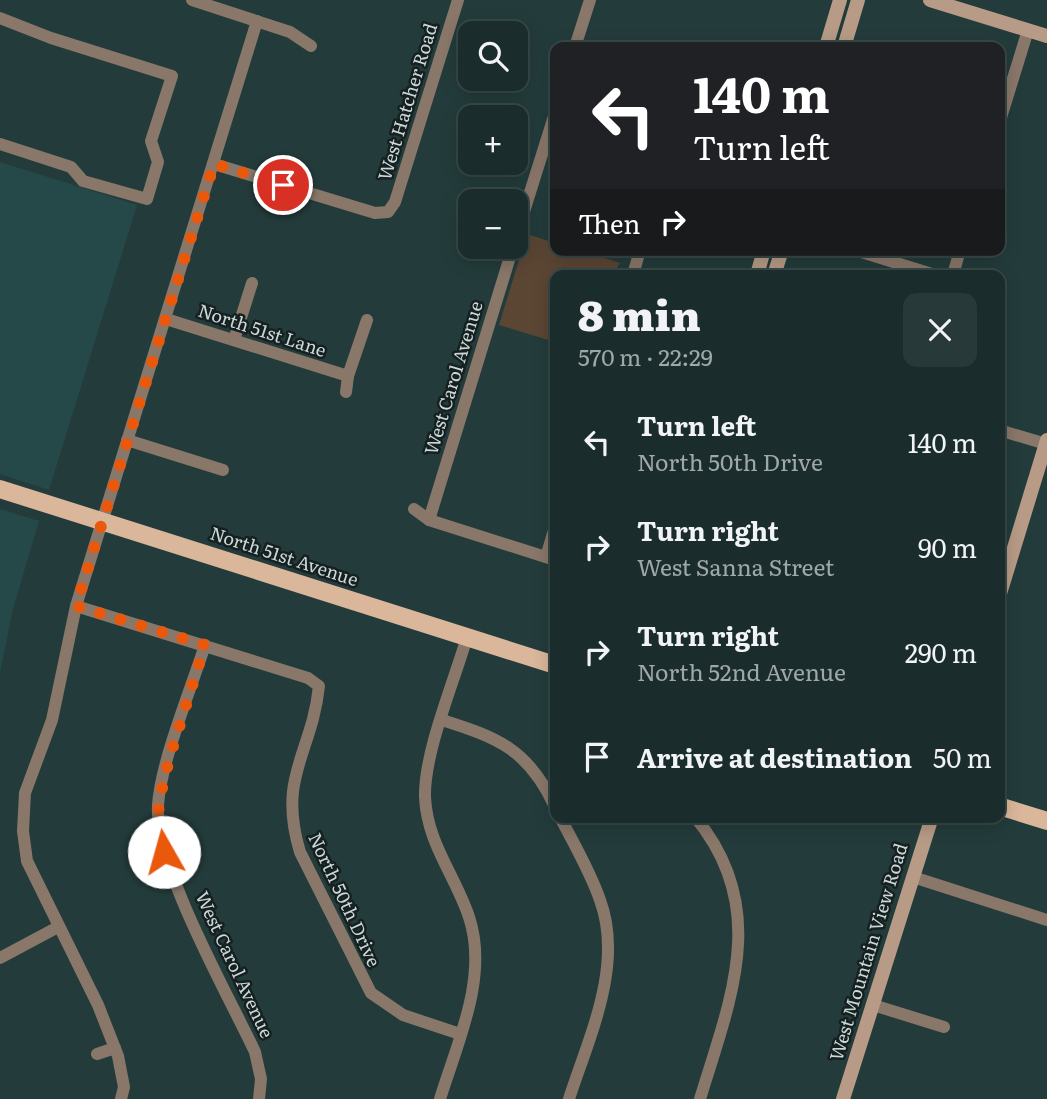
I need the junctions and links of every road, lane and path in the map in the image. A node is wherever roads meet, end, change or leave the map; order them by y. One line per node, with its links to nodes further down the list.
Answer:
1 (192, 0): 8 (street)
2 (458, 0): 18 (street, West Hatcher Road)
3 (590, 0): 11 (street)
4 (840, 0): 12 (street)
5 (858, 0): 13 (street)
6 (930, 0): 9 (street)
7 (0, 18): 17 (street)
8 (257, 20): 14 (street); 18 (street)
9 (1028, 30): 10 (street); 15 (street)
10 (1047, 36)
11 (577, 42)
12 (827, 42)
13 (845, 42)
14 (311, 46)
15 (1005, 105)
16 (550, 129): 19 (street)
17 (0, 144)
18 (214, 164): 24 (street)
19 (528, 199)
20 (874, 256): 22 (street)
21 (509, 259): 35 (street, West Carol Avenue)
22 (919, 270)
23 (252, 283): 26 (street)
24 (166, 318): 26 (street, North 51st Lane); 30 (street)
25 (367, 320): 27 (street)
26 (234, 340): 27 (street, North 51st Lane)
27 (348, 376): 28 (street)
28 (346, 392)
29 (1005, 432): 31 (street)
30 (127, 440): 32 (street); 36 (street)
31 (1046, 442): 38 (street)
32 (223, 470)
33 (0, 489): 36 (main road, North 51st Avenue)
34 (414, 509): 35 (street)
35 (429, 520): 37 (street)
36 (102, 522): 39 (street); 40 (main road, North 51st Avenue)
37 (550, 558)
38 (1005, 577)
39 (76, 606): 41 (street, North 50th Drive); 52 (street)
40 (467, 637): 42 (main road, North 51st Avenue); 43 (street)
41 (205, 645): 56 (street, North 50th Drive); 60 (street, West Carol Avenue)
42 (550, 663)
43 (442, 720): 44 (street); 56 (street)
44 (550, 795)
45 (1005, 808): 46 (main road)
46 (1047, 821)
47 (562, 823): 62 (street)
48 (702, 823): 63 (street)
49 (930, 823): 50 (street, West Mountain View Road)
50 (913, 877): 51 (street); 54 (street, West Mountain View Road)
51 (1047, 920)
52 (58, 928): 53 (street); 57 (street)
53 (0, 958)
54 (873, 1005): 55 (street); 64 (street, West Mountain View Road)
55 (943, 1027)
56 (460, 1034): 61 (street)
57 (115, 1048): 58 (street); 59 (street)
58 (97, 1054)
59 (121, 1099)
60 (259, 1099)
61 (440, 1099)
62 (569, 1099)
63 (700, 1099)
64 (843, 1099)

